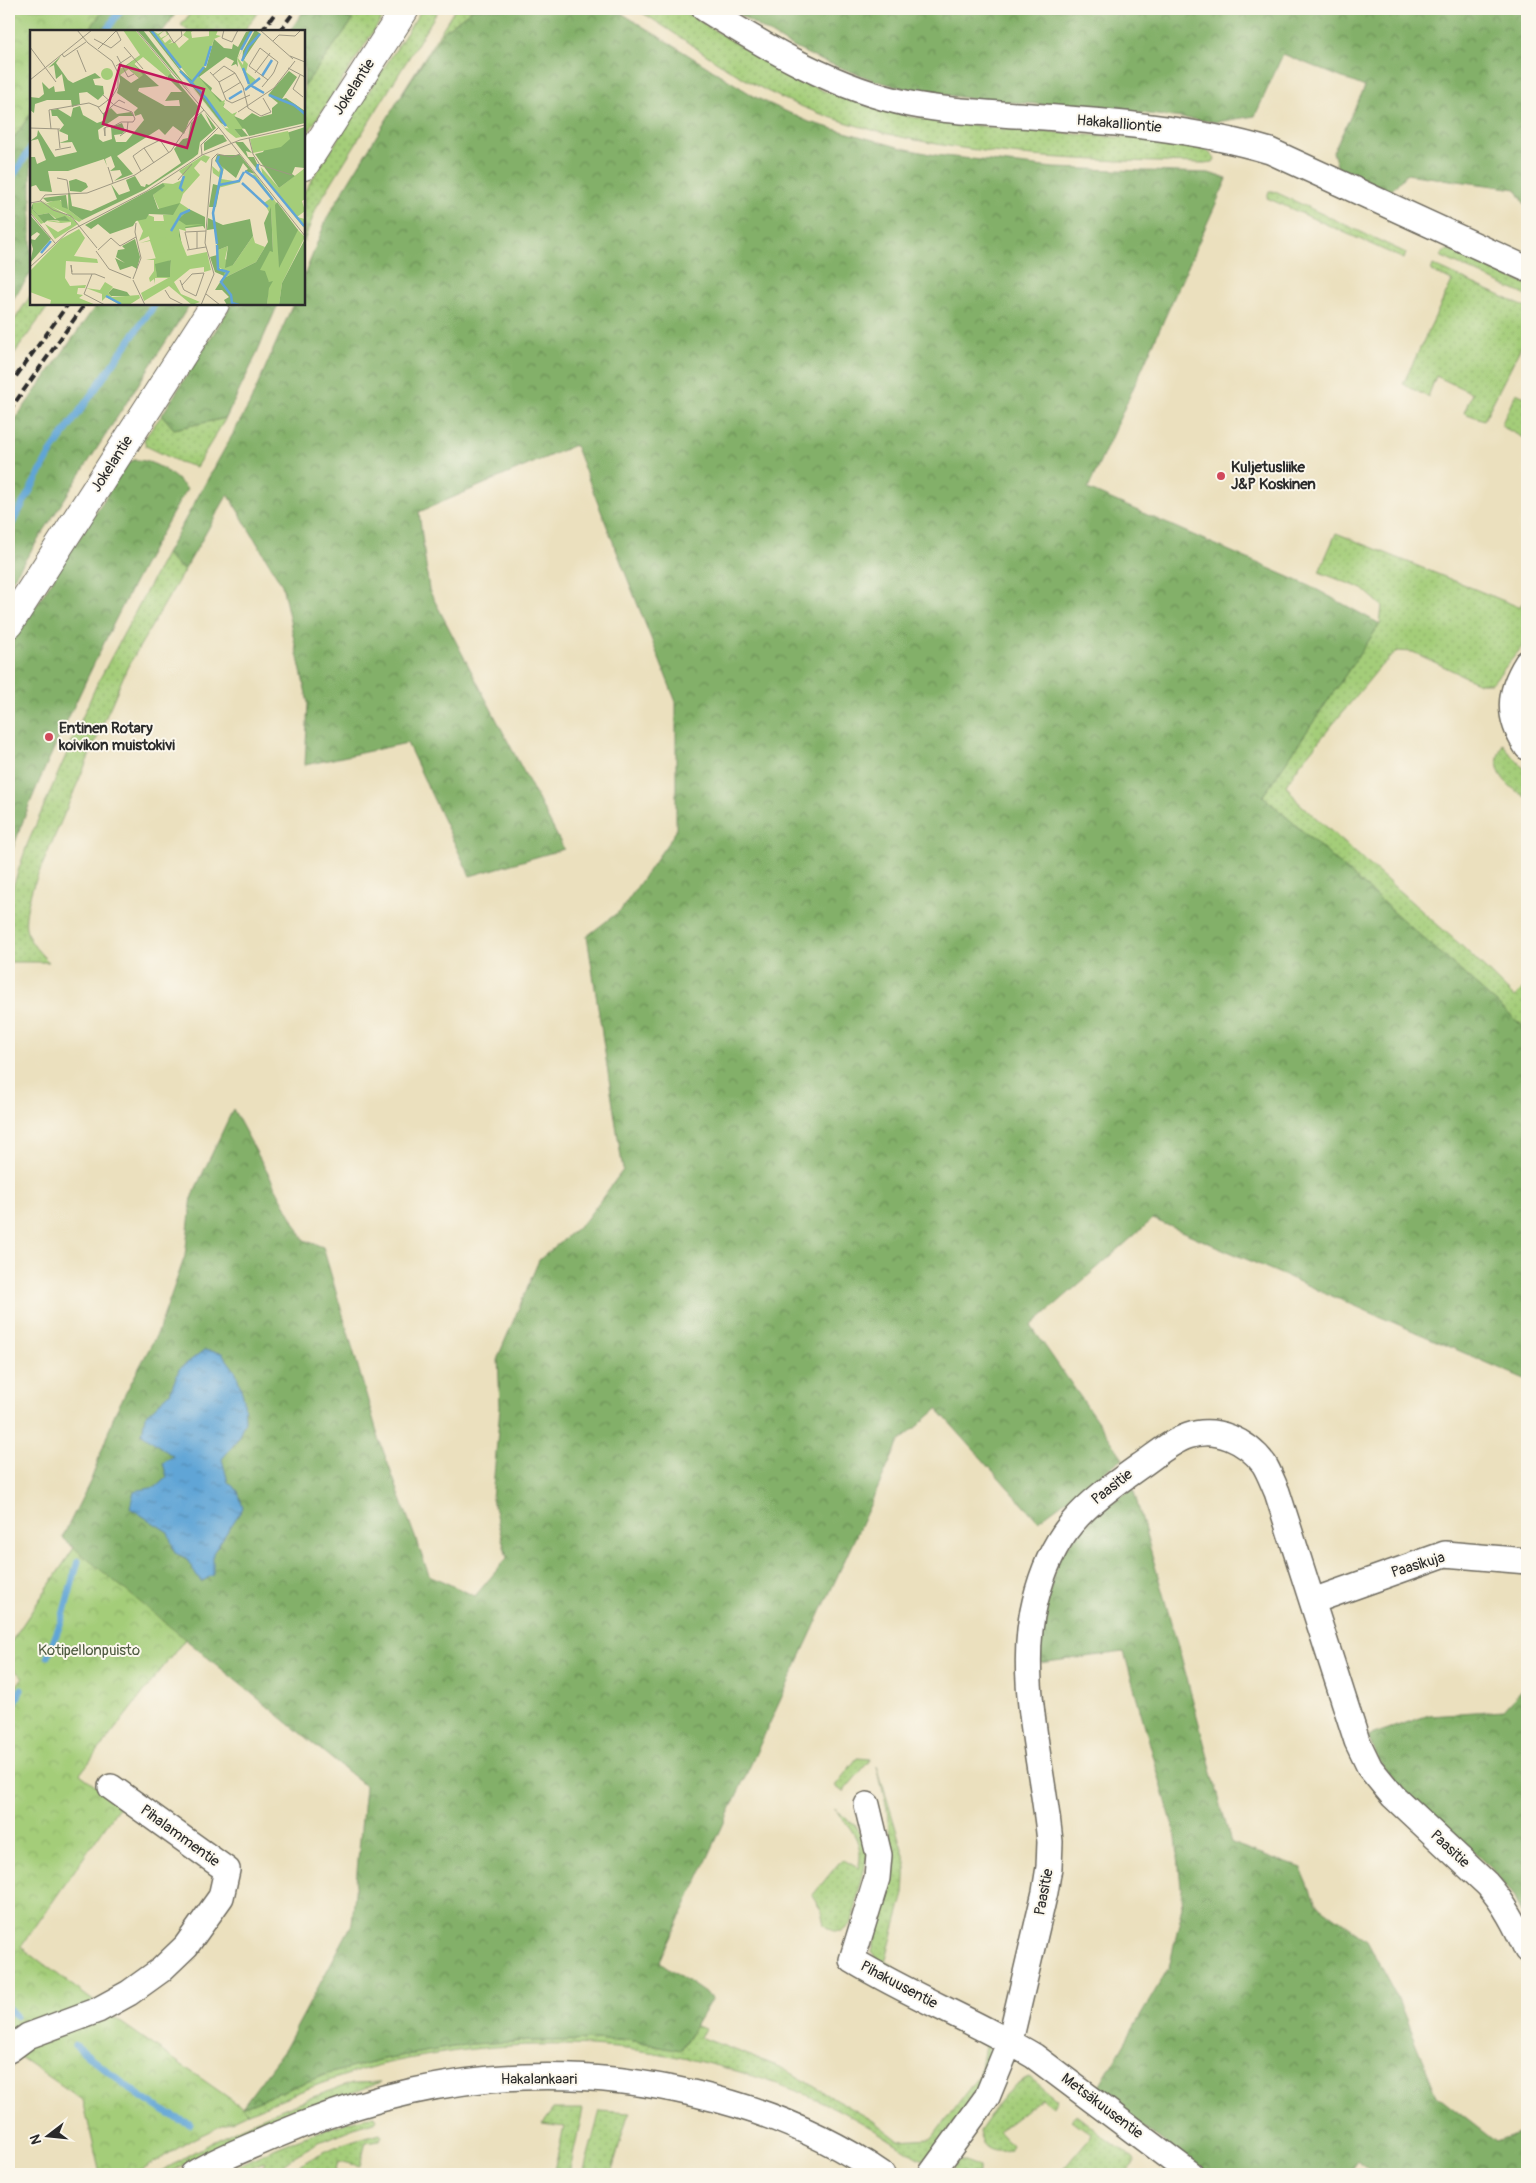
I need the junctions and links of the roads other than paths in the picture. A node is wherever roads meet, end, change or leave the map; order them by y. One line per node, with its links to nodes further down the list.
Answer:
1 (405, 9): 3 (main road, Jokelantie)
2 (705, 9): 4 (street, Hakakalliontie)
3 (305, 164)
4 (1527, 269)
5 (214, 305): 6 (main road, Jokelantie)
6 (9, 624)
7 (1527, 663): 8 (street)
8 (1527, 747)
9 (1527, 1561): 10 (street, Paasikuja)
10 (1312, 1601): 13 (street, Paasitie); 14 (street, Paasitie)
11 (111, 1787): 15 (street, Pihalammentie)
12 (867, 1805): 14 (street, Pihakuusentie)
13 (1527, 1950)
14 (1010, 2041): 18 (street, Paasitie); 19 (street, Metsäkuusentie)
15 (9, 2050)
16 (193, 2174): 17 (street, Hakalankaari)
17 (882, 2174)
18 (931, 2174)
19 (1191, 2174)

